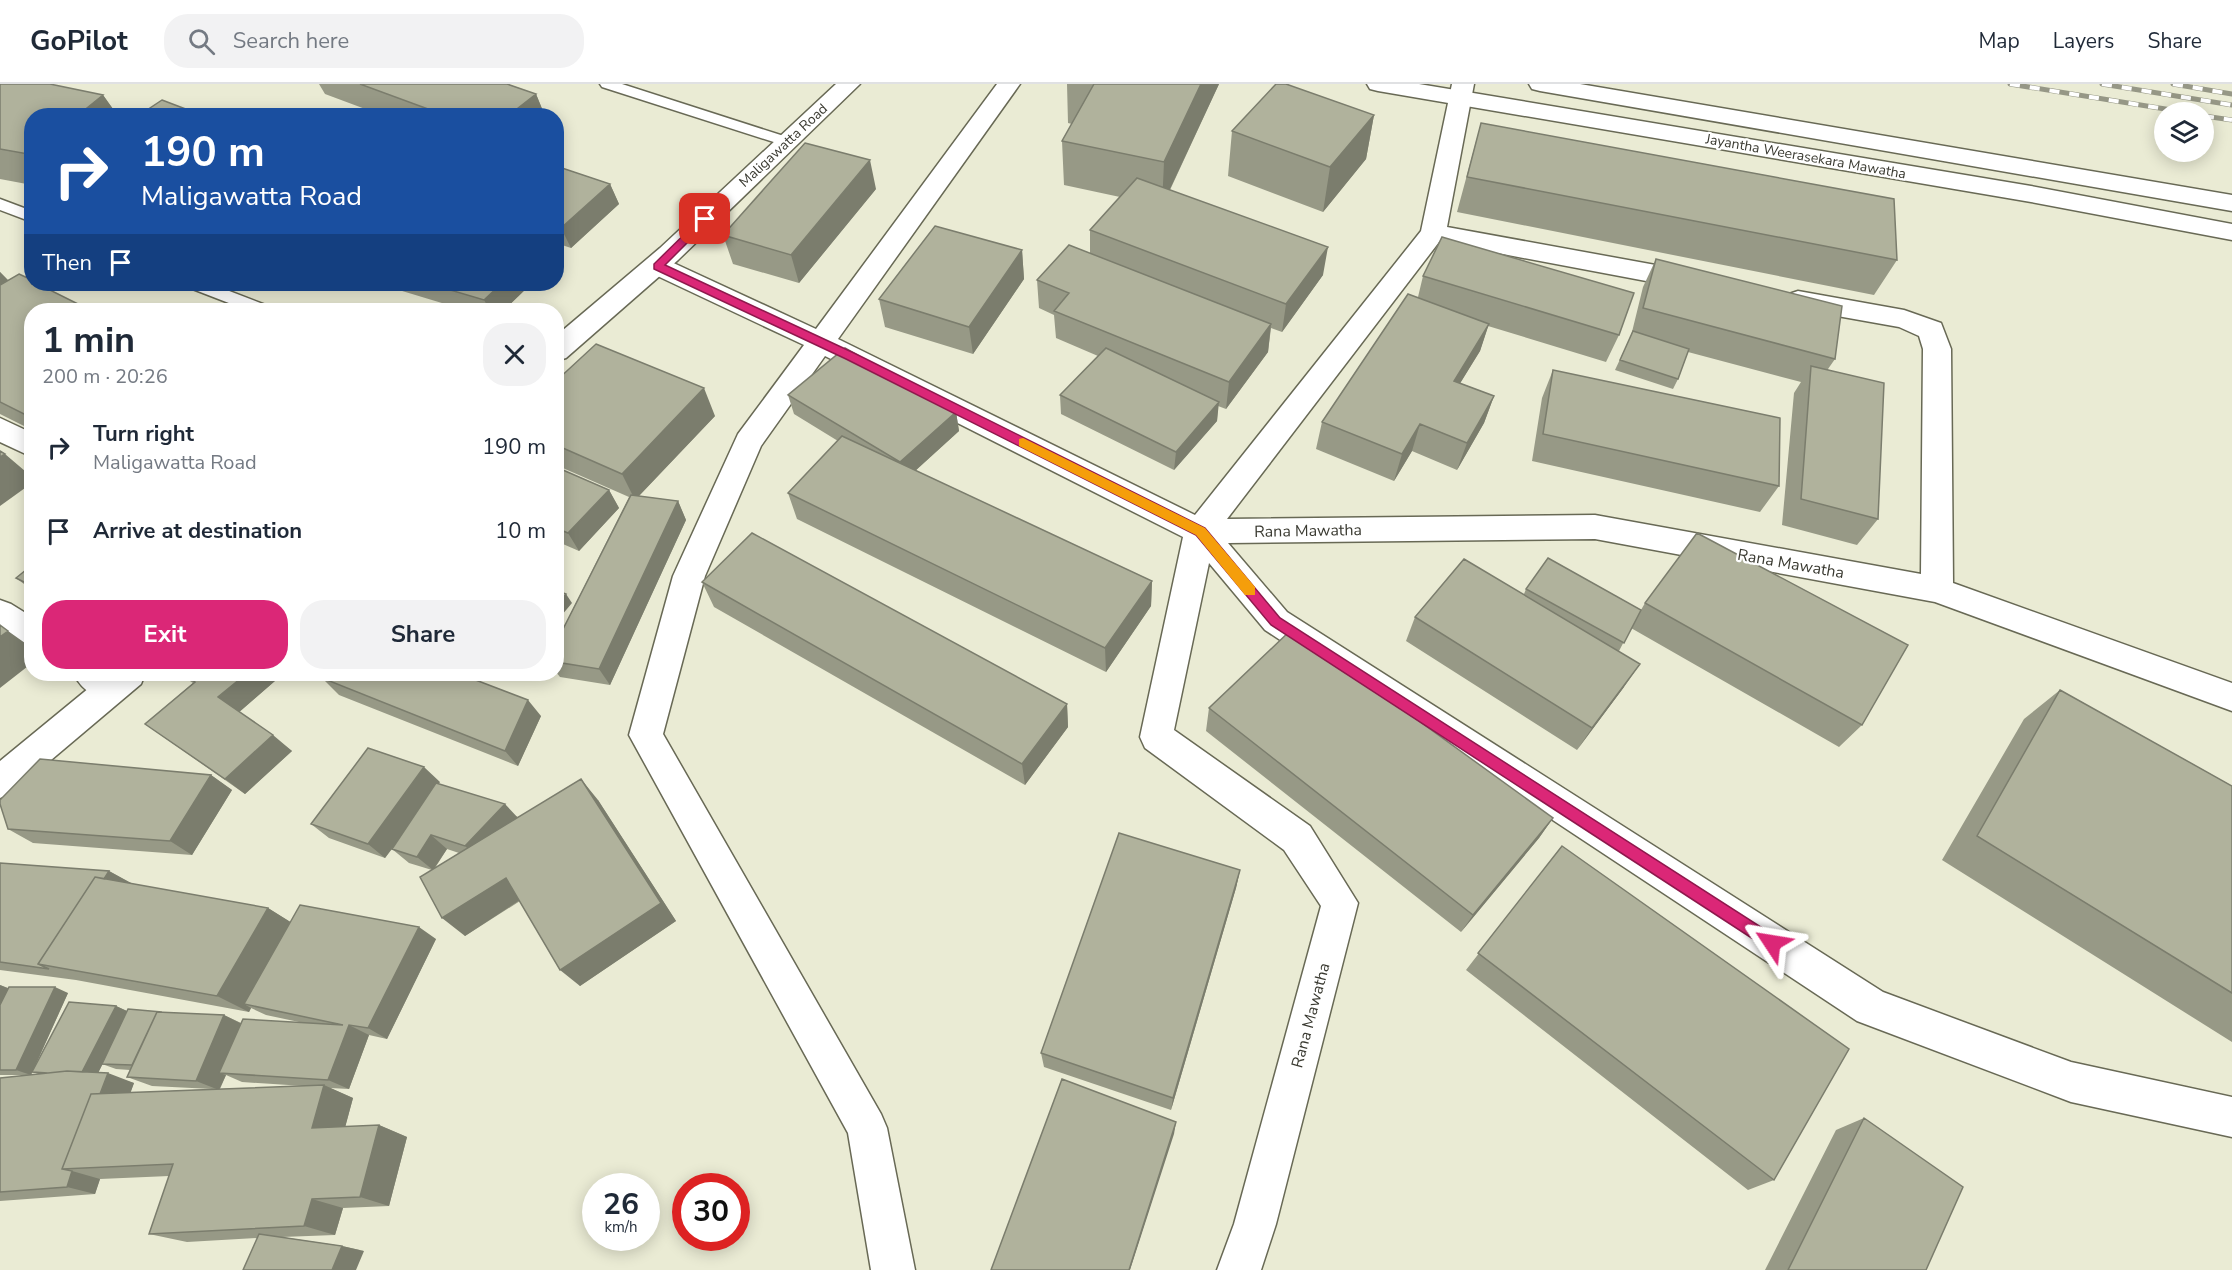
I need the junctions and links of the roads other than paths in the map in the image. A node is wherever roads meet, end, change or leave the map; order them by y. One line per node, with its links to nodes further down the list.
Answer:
1 (607, 84): 7 (lane)
2 (849, 84): 7 (street, Maligawatta Road)
3 (1009, 84): 18 (street)
4 (1378, 84): 6 (street, Jayantha Weerasekara Mawatha)
5 (1540, 84): 8 (street, Jayantha Weerasekara Mawatha)
6 (1461, 91): 11 (street, Jayantha Weerasekara Mawatha); 12 (street)
7 (785, 141): 13 (street, Maligawatta Road)
8 (2232, 203)
9 (0, 204): 10 (lane)
10 (24, 214)
11 (2232, 232)
12 (1433, 233): 14 (street); 22 (street)
13 (658, 266): 18 (street); 19 (street, Maligawatta Road)
14 (1716, 285)
15 (214, 291): 17 (lane)
16 (1774, 296): 23 (street)
17 (244, 303)
18 (821, 342): 22 (street); 30 (street)
19 (564, 344)
20 (0, 429): 21 (street)
21 (24, 442)
22 (1200, 531): 23 (street, Rana Mawatha); 29 (street); 31 (street, Rana Mawatha)
23 (1937, 590): 27 (street, Rana Mawatha)
24 (0, 613): 25 (street)
25 (24, 629)
26 (107, 681): 28 (street)
27 (2232, 697)
28 (0, 782)
29 (2232, 1117)
30 (893, 1270)
31 (1239, 1270)

